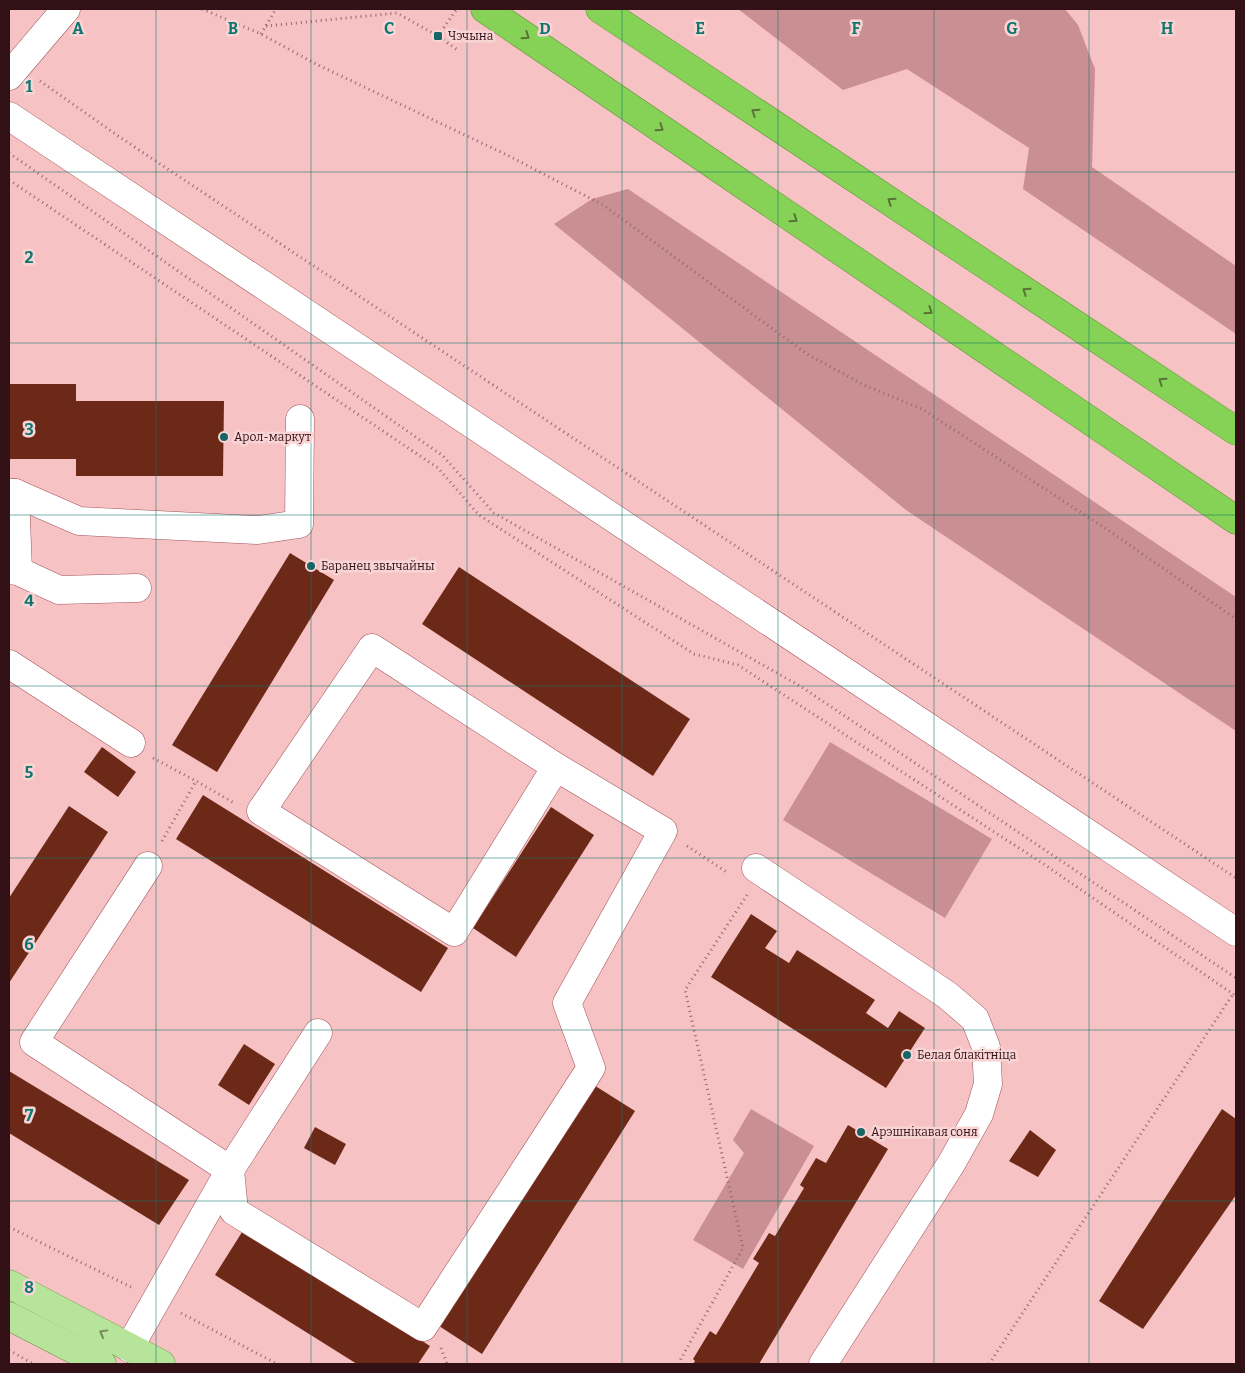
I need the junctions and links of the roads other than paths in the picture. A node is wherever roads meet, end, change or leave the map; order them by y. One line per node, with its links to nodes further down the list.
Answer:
1 (66, 9): 4 (street)
2 (485, 9): 9 (highway, one-way to 9)
3 (604, 10): 7 (highway, one-way to 3)
4 (13, 70)
5 (9, 116): 17 (street)
6 (300, 418): 8 (street)
7 (1236, 431)
8 (12, 493): 10 (street)
9 (1236, 520)
10 (13, 571): 11 (street)
11 (137, 588)
12 (9, 664): 13 (street)
13 (131, 743)
14 (556, 767): 14 (street); 19 (street)
15 (148, 866): 19 (street)
16 (748, 878): 25 (street)
17 (1236, 932)
18 (318, 1034): 19 (street)
19 (230, 1170): 22 (street)
20 (9, 1284): 22 (main road, one-way to 20)
21 (9, 1316): 23 (main road)
22 (129, 1348): 24 (main road)
23 (91, 1361)
24 (161, 1364)
25 (824, 1364)

